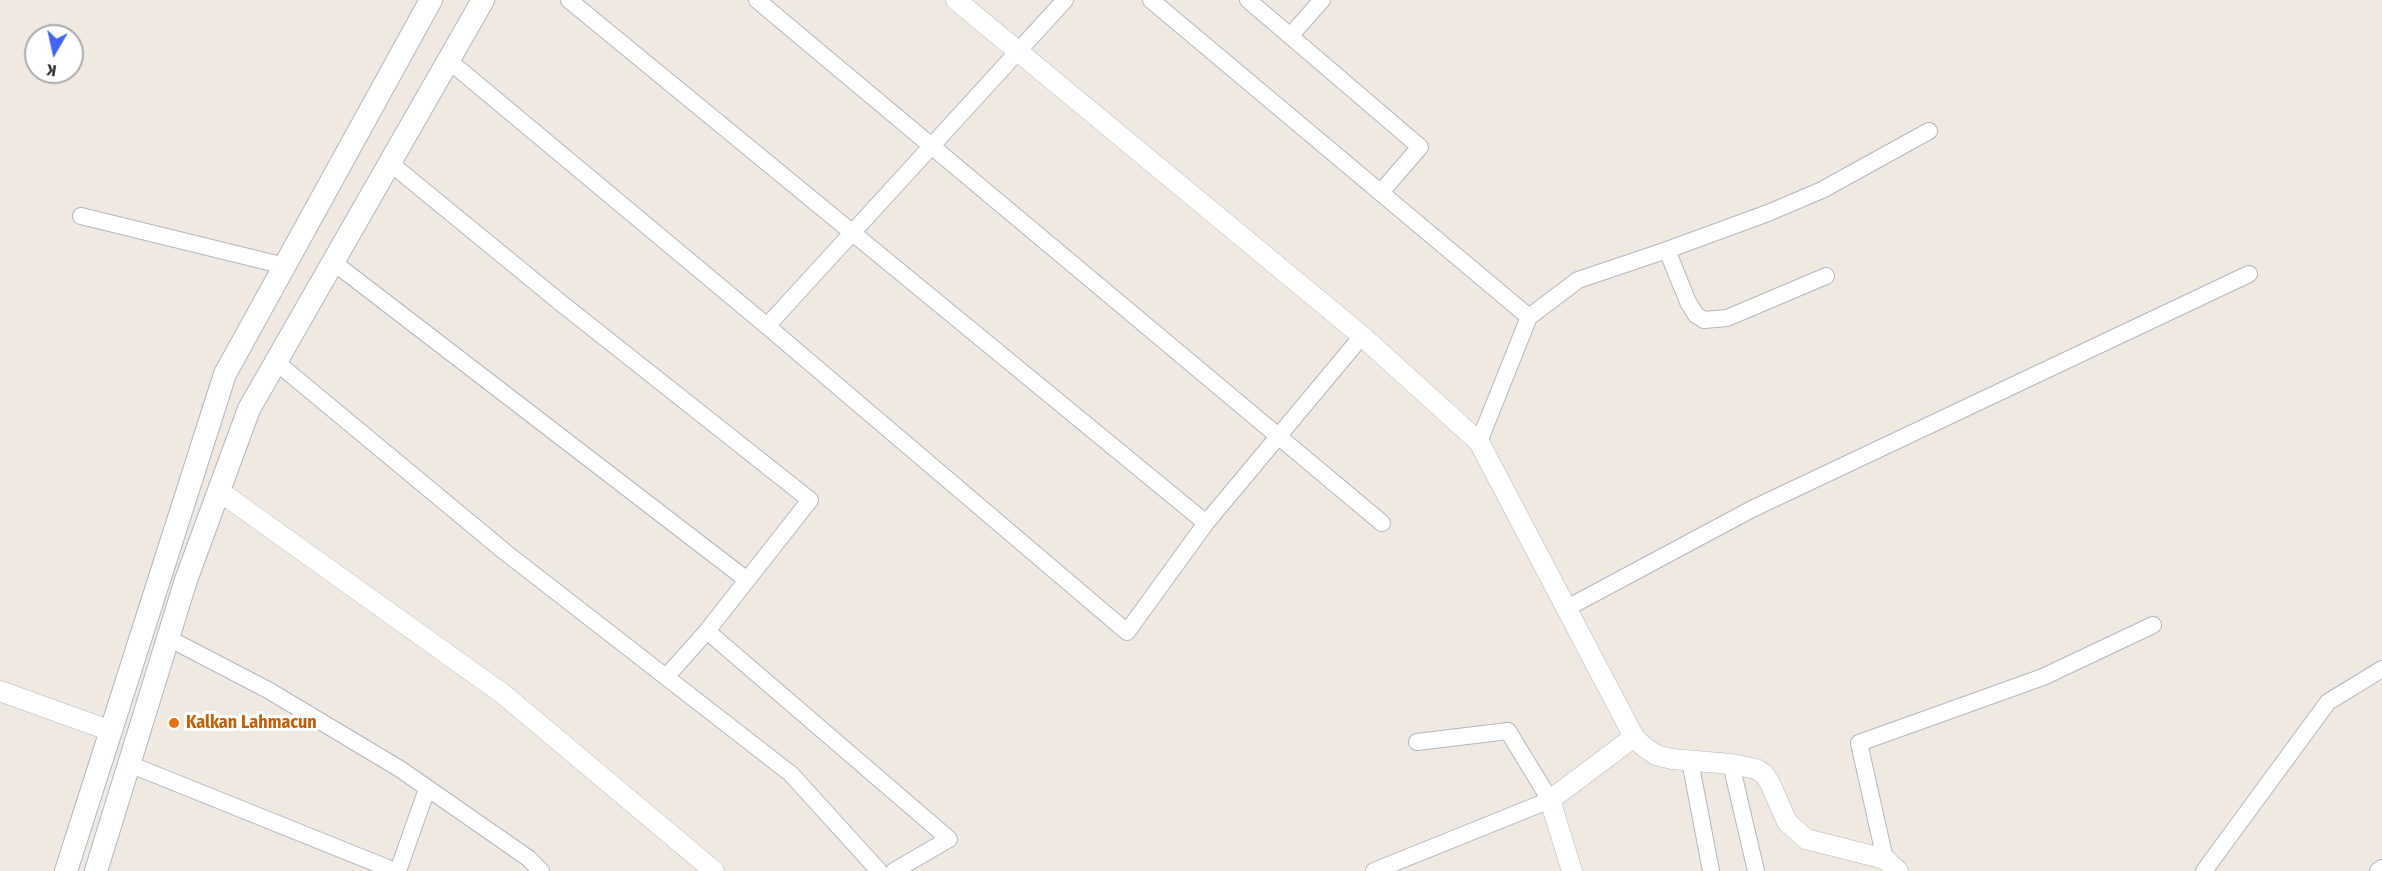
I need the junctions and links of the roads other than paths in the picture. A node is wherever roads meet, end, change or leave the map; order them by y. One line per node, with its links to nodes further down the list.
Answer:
1 (431, 0): 21 (main road)
2 (483, 0): 12 (main road)
3 (569, 0): 18 (street)
4 (757, 0): 14 (street)
5 (956, 0): 11 (street)
6 (1065, 0): 11 (street)
7 (1151, 0): 16 (street)
8 (1248, 0): 10 (street)
9 (1322, 0): 10 (street)
10 (1291, 35): 16 (street)
11 (1019, 52): 14 (street); 26 (street)
12 (448, 60): 15 (main road); 25 (street)
13 (1929, 131): 19 (street)
14 (931, 147): 18 (street); 28 (street)
15 (390, 163): 20 (main road); 33 (street)
16 (1381, 192): 24 (street)
17 (81, 216): 21 (street)
18 (853, 233): 25 (street); 31 (street)
19 (1667, 250): 23 (street); 24 (street)
20 (333, 262): 27 (main road); 33 (street)
21 (285, 266): 41 (main road)
22 (2249, 274): 34 (street)
23 (1826, 276)
24 (1529, 317): 29 (street)
25 (767, 326): 31 (street)
26 (1362, 336): 28 (street); 29 (street)
27 (276, 363): 30 (main road); 39 (street)
28 (1280, 436): 31 (street); 32 (street)
29 (1479, 442): 34 (street)
30 (219, 491): 37 (main road); 55 (street)
31 (1206, 523)
32 (1382, 523)
33 (747, 580): 36 (street)
34 (1567, 608): 42 (street)
35 (2153, 625): 49 (street)
36 (707, 630): 39 (street); 57 (street)
37 (168, 638): 45 (main road); 47 (street)
38 (2382, 669): 62 (street)
39 (666, 677): 56 (street)
40 (0, 691): 41 (street)
41 (111, 731): 51 (main road)
42 (1634, 737): 44 (street); 48 (street)
43 (1417, 742): 48 (street)
44 (1690, 761): 46 (street); 60 (street)
45 (129, 764): 52 (main road); 53 (street)
46 (1731, 764): 49 (street); 61 (street)
47 (428, 789): 53 (street); 54 (street)
48 (1550, 800): 58 (street); 59 (street)
49 (1891, 865)
50 (2382, 868): 63 (street)
51 (66, 871)
52 (96, 871)
53 (397, 871)
54 (541, 871)
55 (714, 871)
56 (879, 871)
57 (894, 871)
58 (1374, 871)
59 (1572, 871)
60 (1711, 871)
61 (1756, 871)
62 (2204, 871)
63 (2378, 871)

